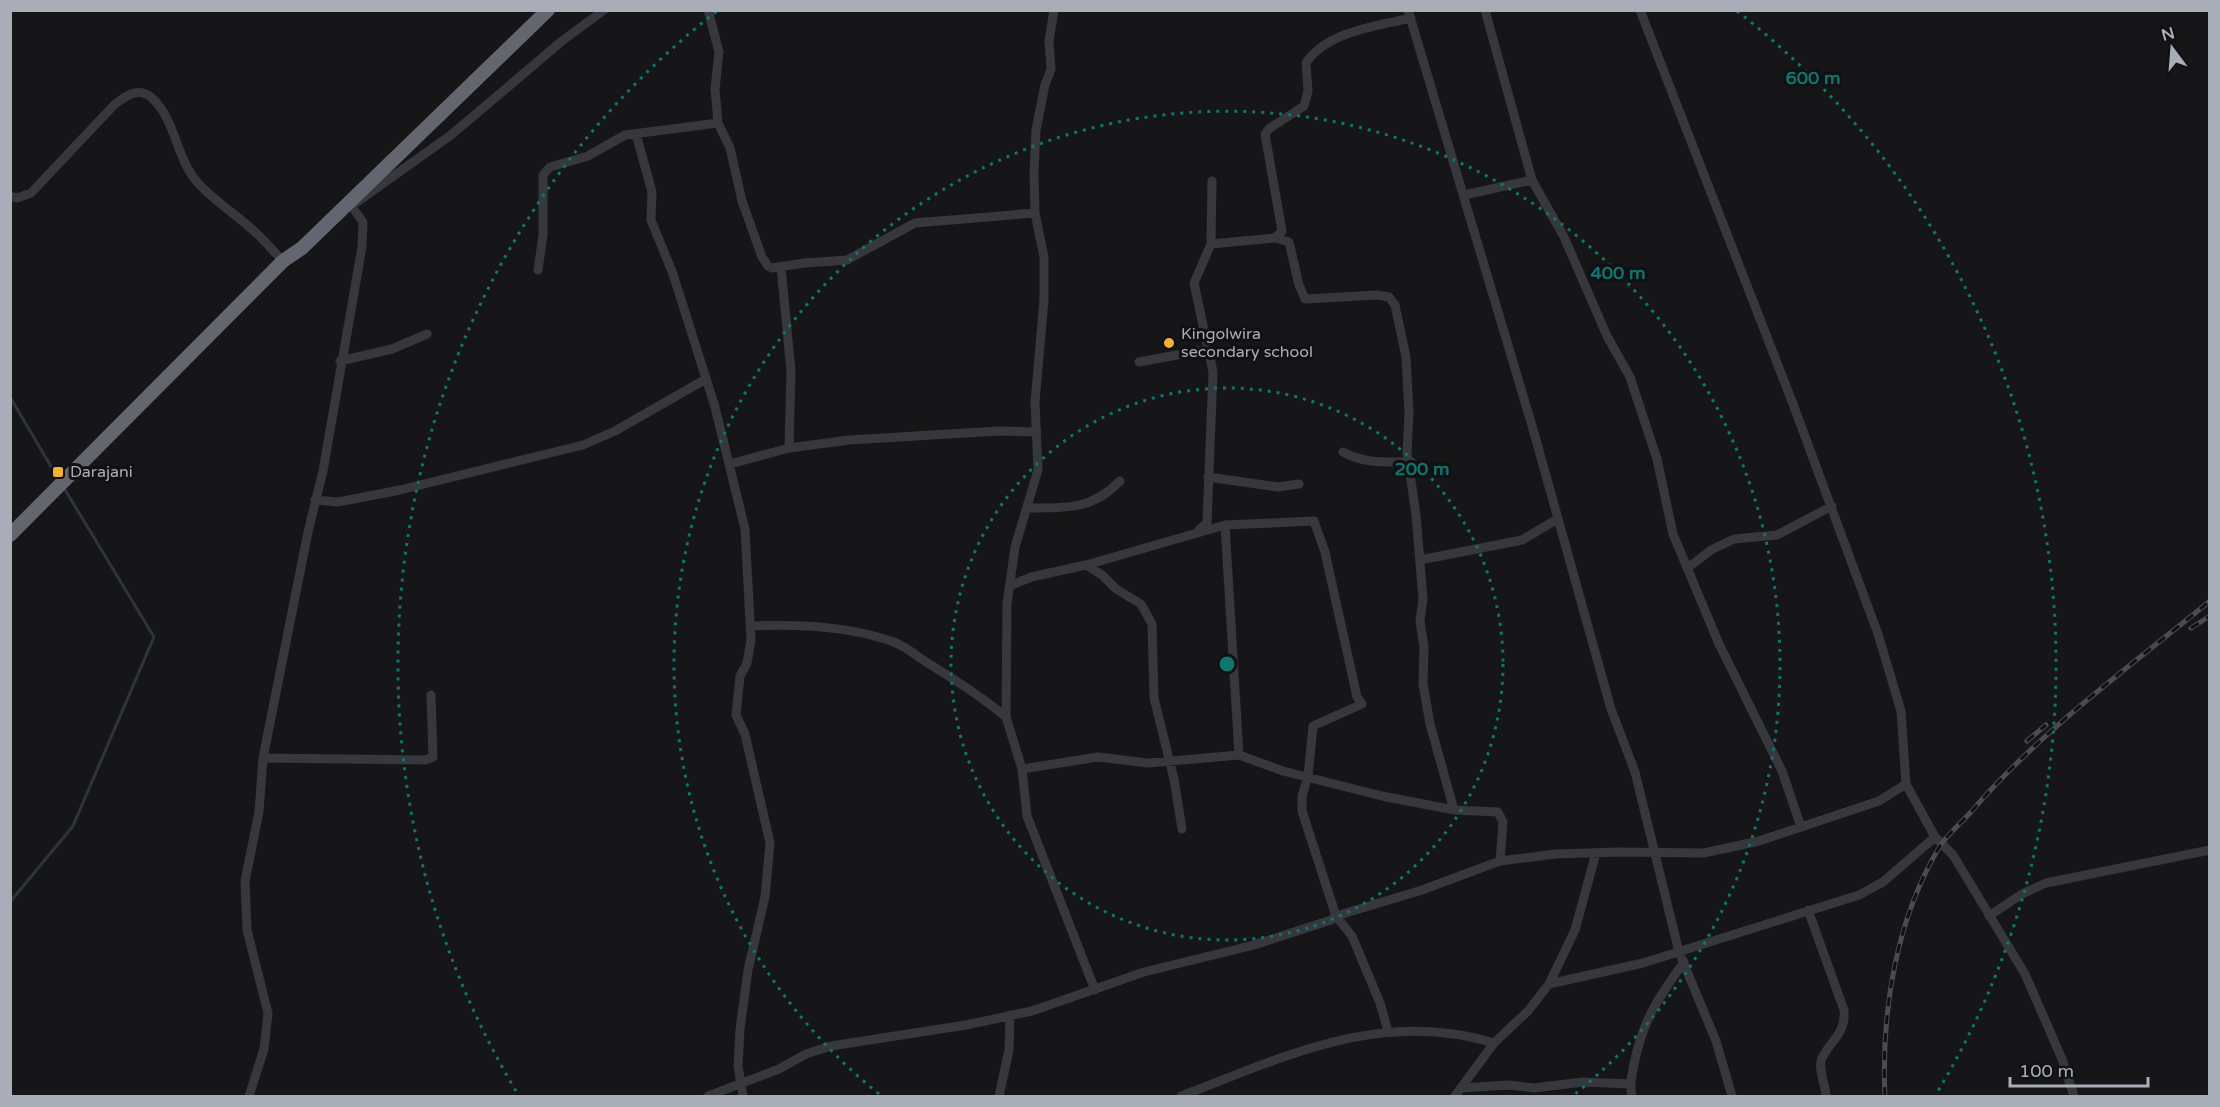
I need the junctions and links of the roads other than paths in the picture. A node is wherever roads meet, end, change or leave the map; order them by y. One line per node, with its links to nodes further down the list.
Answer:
1 (548, 10): 14 (highway)
2 (603, 10): 14 (street)
3 (708, 10): 8 (street)
4 (1054, 10): 15 (street)
5 (1485, 10): 10 (street)
6 (1640, 10): 35 (street)
7 (1409, 14): 12 (street); 16 (street)
8 (718, 123): 9 (street); 19 (street)
9 (636, 134): 20 (street); 25 (street)
10 (1532, 180): 12 (street); 43 (street)
11 (1212, 181): 17 (street)
12 (1464, 195): 37 (street)
13 (10, 196): 18 (street)
14 (350, 203): 18 (highway); 23 (street)
15 (1035, 213): 19 (street); 26 (street)
16 (1275, 238): 17 (street); 29 (street)
17 (1211, 244): 22 (street)
18 (283, 261): 40 (highway)
19 (781, 267): 27 (street)
20 (538, 270)
21 (428, 334): 23 (street)
22 (1209, 349): 24 (street); 31 (street)
23 (340, 361): 34 (street)
24 (1139, 362)
25 (706, 379): 30 (street); 34 (street)
26 (1037, 432): 27 (street); 36 (street)
27 (789, 448): 30 (street)
28 (1343, 452): 29 (street)
29 (1408, 462): 41 (street)
30 (730, 464): 45 (street)
31 (1208, 477): 33 (street); 39 (street)
32 (1119, 481): 36 (street)
33 (1299, 484)
34 (315, 500): 49 (street)
35 (1832, 506): 43 (street); 53 (street)
36 (1028, 508): 44 (street)
37 (1556, 520): 41 (street); 60 (street)
38 (1224, 525): 39 (street); 48 (street); 52 (street)
39 (1196, 534): 42 (street)
40 (10, 535)
41 (1420, 560): 54 (street)
42 (1086, 565): 44 (street); 50 (street)
43 (1689, 567): 55 (street)
44 (1010, 586): 47 (street)
45 (751, 626): 47 (street); 73 (street)
46 (431, 695): 49 (street)
47 (1006, 717): 51 (street)
48 (1239, 755): 50 (street); 52 (street)
49 (263, 758): 75 (street)
50 (1169, 760): 51 (street); 56 (street)
51 (1022, 768): 68 (street)
52 (1308, 777): 54 (street); 63 (street)
53 (1906, 784): 55 (street); 57 (street)
54 (1454, 810): 61 (street)
55 (1802, 827): 60 (street)
56 (1182, 829)
57 (1935, 837): 62 (street); 64 (street)
58 (2210, 850): 64 (street)
59 (1596, 853): 60 (street); 61 (street); 67 (street)
60 (1656, 854): 65 (street)
61 (1500, 861): 63 (street)
62 (1808, 910): 65 (street); 83 (street)
63 (1336, 916): 68 (street); 70 (street)
64 (1989, 916): 84 (street)
65 (1679, 952): 66 (street); 67 (street)
66 (1684, 962): 72 (street); 82 (street)
67 (1549, 984): 71 (street)
68 (1095, 990): 69 (street)
69 (1010, 1015): 73 (street); 78 (street)
70 (1388, 1031): 71 (street); 79 (street)
71 (1494, 1043): 74 (street)
72 (1631, 1084): 74 (street); 81 (street)
73 (740, 1085): 76 (street); 77 (street)
74 (1462, 1088): 80 (street)
75 (249, 1096)
76 (708, 1096)
77 (743, 1096)
78 (999, 1096)
79 (1181, 1096)
80 (1455, 1096)
81 (1632, 1096)
82 (1732, 1096)
83 (1826, 1096)
84 (2074, 1096)

